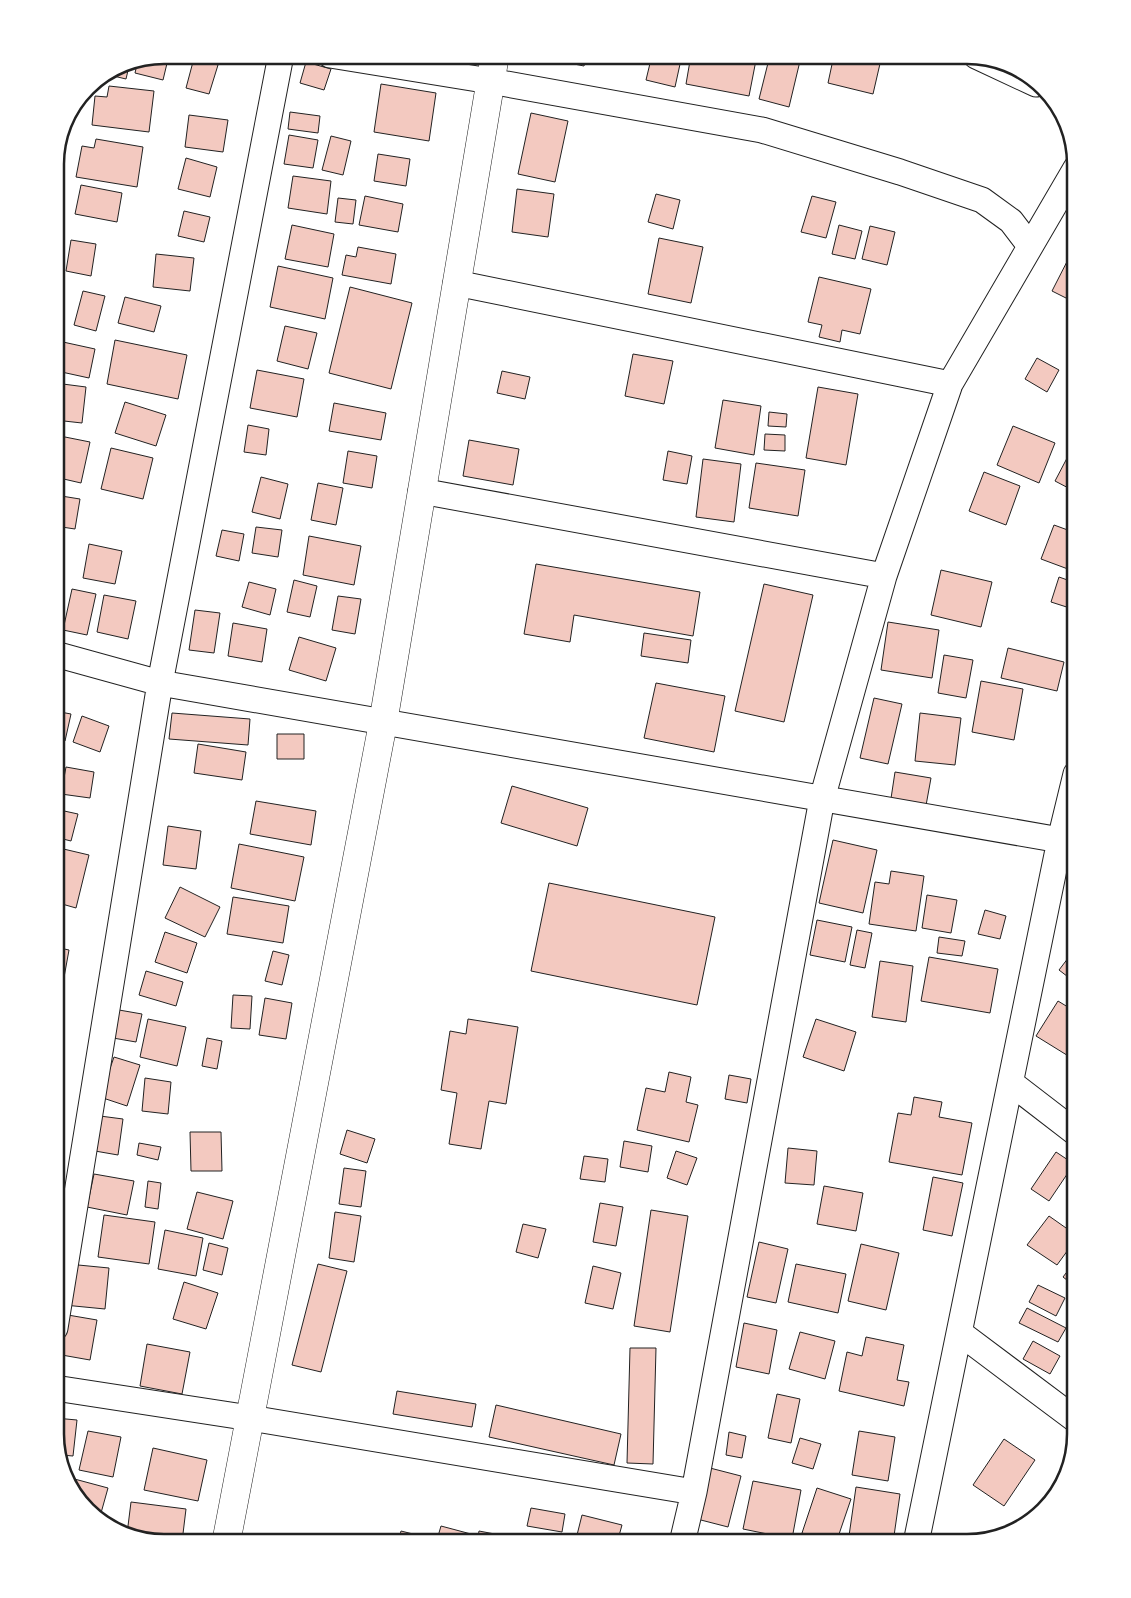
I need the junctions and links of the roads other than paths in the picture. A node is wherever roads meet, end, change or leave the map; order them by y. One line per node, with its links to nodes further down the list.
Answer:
1 (279, 64): 11 (street)
2 (443, 64): 3 (street)
3 (493, 68): 5 (street); 6 (main road)
4 (1067, 183): 5 (street)
5 (1030, 246): 7 (street)
6 (456, 283): 7 (street); 8 (main road)
7 (950, 384): 9 (street)
8 (421, 491): 9 (street); 12 (main road)
9 (884, 576): 13 (street)
10 (64, 656): 11 (street)
11 (160, 683): 12 (street); 18 (street)
12 (383, 723): 13 (street); 22 (main road)
13 (822, 799): 14 (street); 23 (street)
14 (1067, 844)
15 (1067, 848): 16 (street)
16 (1011, 1083): 17 (street); 19 (street)
17 (1067, 1126)
18 (64, 1273)
19 (960, 1333): 21 (street); 26 (street)
20 (64, 1389): 22 (street)
21 (1067, 1413)
22 (250, 1418): 23 (street); 24 (main road)
23 (694, 1492): 25 (street)
24 (228, 1534)
25 (684, 1534)
26 (918, 1534)

